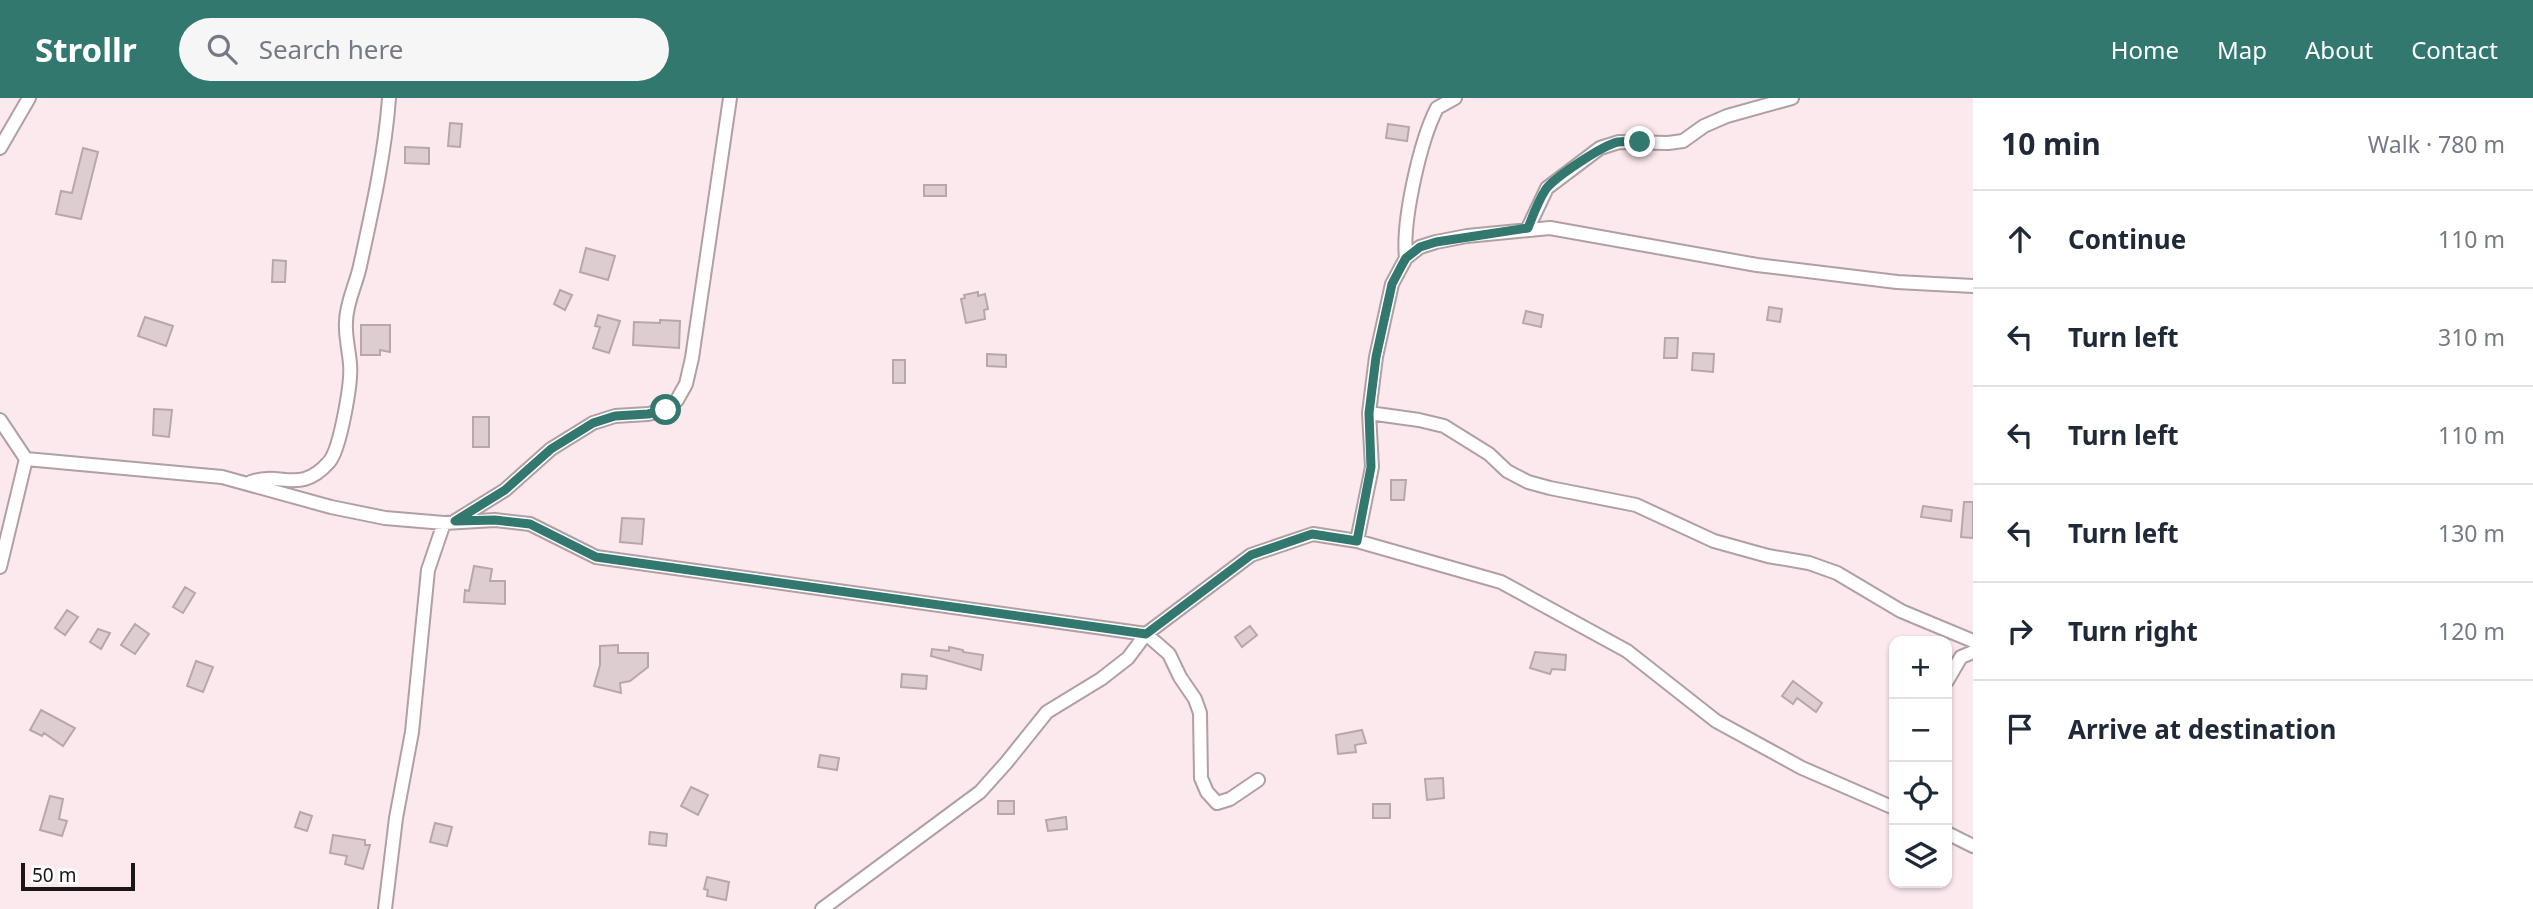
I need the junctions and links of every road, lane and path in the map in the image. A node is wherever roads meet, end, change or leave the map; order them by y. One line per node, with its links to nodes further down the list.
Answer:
1 (29, 98): 6 (street)
2 (389, 98): 13 (street)
3 (730, 98): 14 (street)
4 (1455, 98): 8 (street)
5 (1792, 98): 7 (street)
6 (0, 148)
7 (1528, 228): 8 (street); 9 (street)
8 (1406, 258): 10 (street)
9 (1973, 286)
10 (1369, 413): 15 (street); 18 (street)
11 (0, 420): 12 (street)
12 (26, 459): 13 (street); 16 (street)
13 (247, 483): 14 (street)
14 (450, 522): 17 (street); 25 (street)
15 (1357, 541): 17 (street); 22 (street)
16 (0, 567)
17 (1146, 634): 21 (street); 26 (street)
18 (1973, 641)
19 (1973, 652): 20 (street)
20 (1952, 672)
21 (1258, 780)
22 (1889, 803)
23 (1952, 836): 24 (street)
24 (1973, 846)
25 (385, 909)
26 (822, 909)

